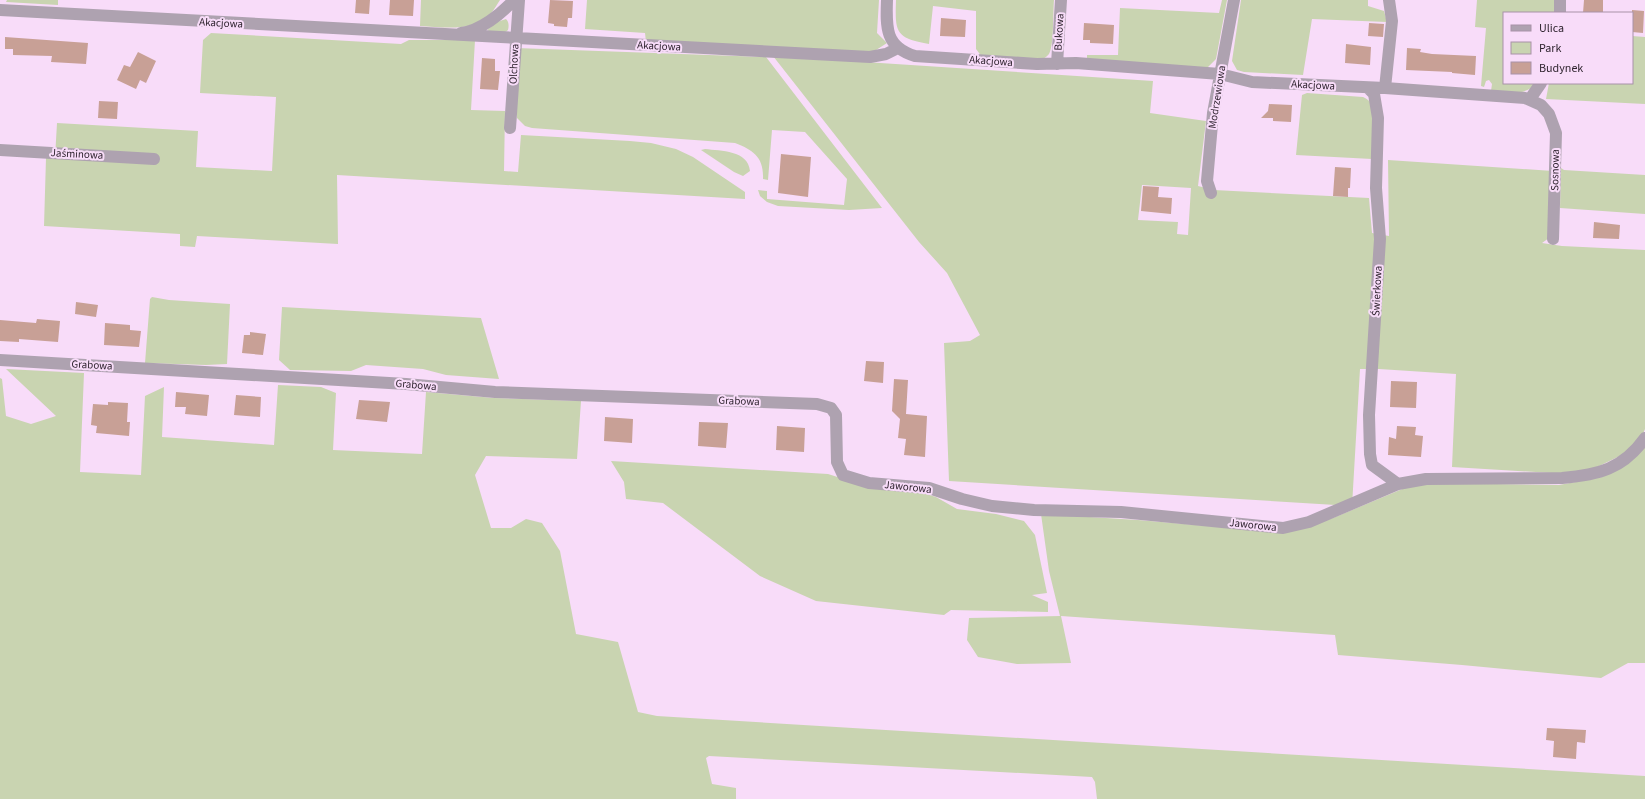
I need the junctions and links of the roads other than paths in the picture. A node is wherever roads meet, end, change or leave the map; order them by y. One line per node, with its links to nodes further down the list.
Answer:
1 (514, 0): 10 (street, Akacjowa)
2 (519, 0): 11 (street, Olchowa)
3 (887, 0): 12 (street)
4 (1061, 0): 13 (street, Bukowa)
5 (1234, 0): 14 (street, Modrzewiowa)
6 (1389, 0): 17 (street)
7 (1560, 0): 9 (street)
8 (0, 10): 10 (street, Akacjowa)
9 (1560, 12)
10 (442, 35): 11 (street, Akacjowa)
11 (516, 38): 12 (street, Akacjowa); 20 (street, Olchowa)
12 (898, 48): 13 (street, Akacjowa)
13 (1057, 64): 14 (street, Akacjowa)
14 (1220, 74): 16 (street, Akacjowa); 23 (street, Modrzewiowa)
15 (1540, 84): 18 (street)
16 (1368, 88): 17 (street, Akacjowa); 28 (street, Świerkowa)
17 (1385, 88): 18 (street, Akacjowa)
18 (1530, 99): 19 (street, Akacjowa)
19 (1541, 105): 24 (street, Sosnowa)
20 (510, 128)
21 (0, 150): 22 (street, Jaśminowa)
22 (154, 159)
23 (1211, 193)
24 (1553, 239)
25 (0, 360): 27 (street, Grabowa)
26 (1645, 438): 28 (street, Jaworowa)
27 (843, 475): 28 (street, Jaworowa)
28 (1398, 484)

